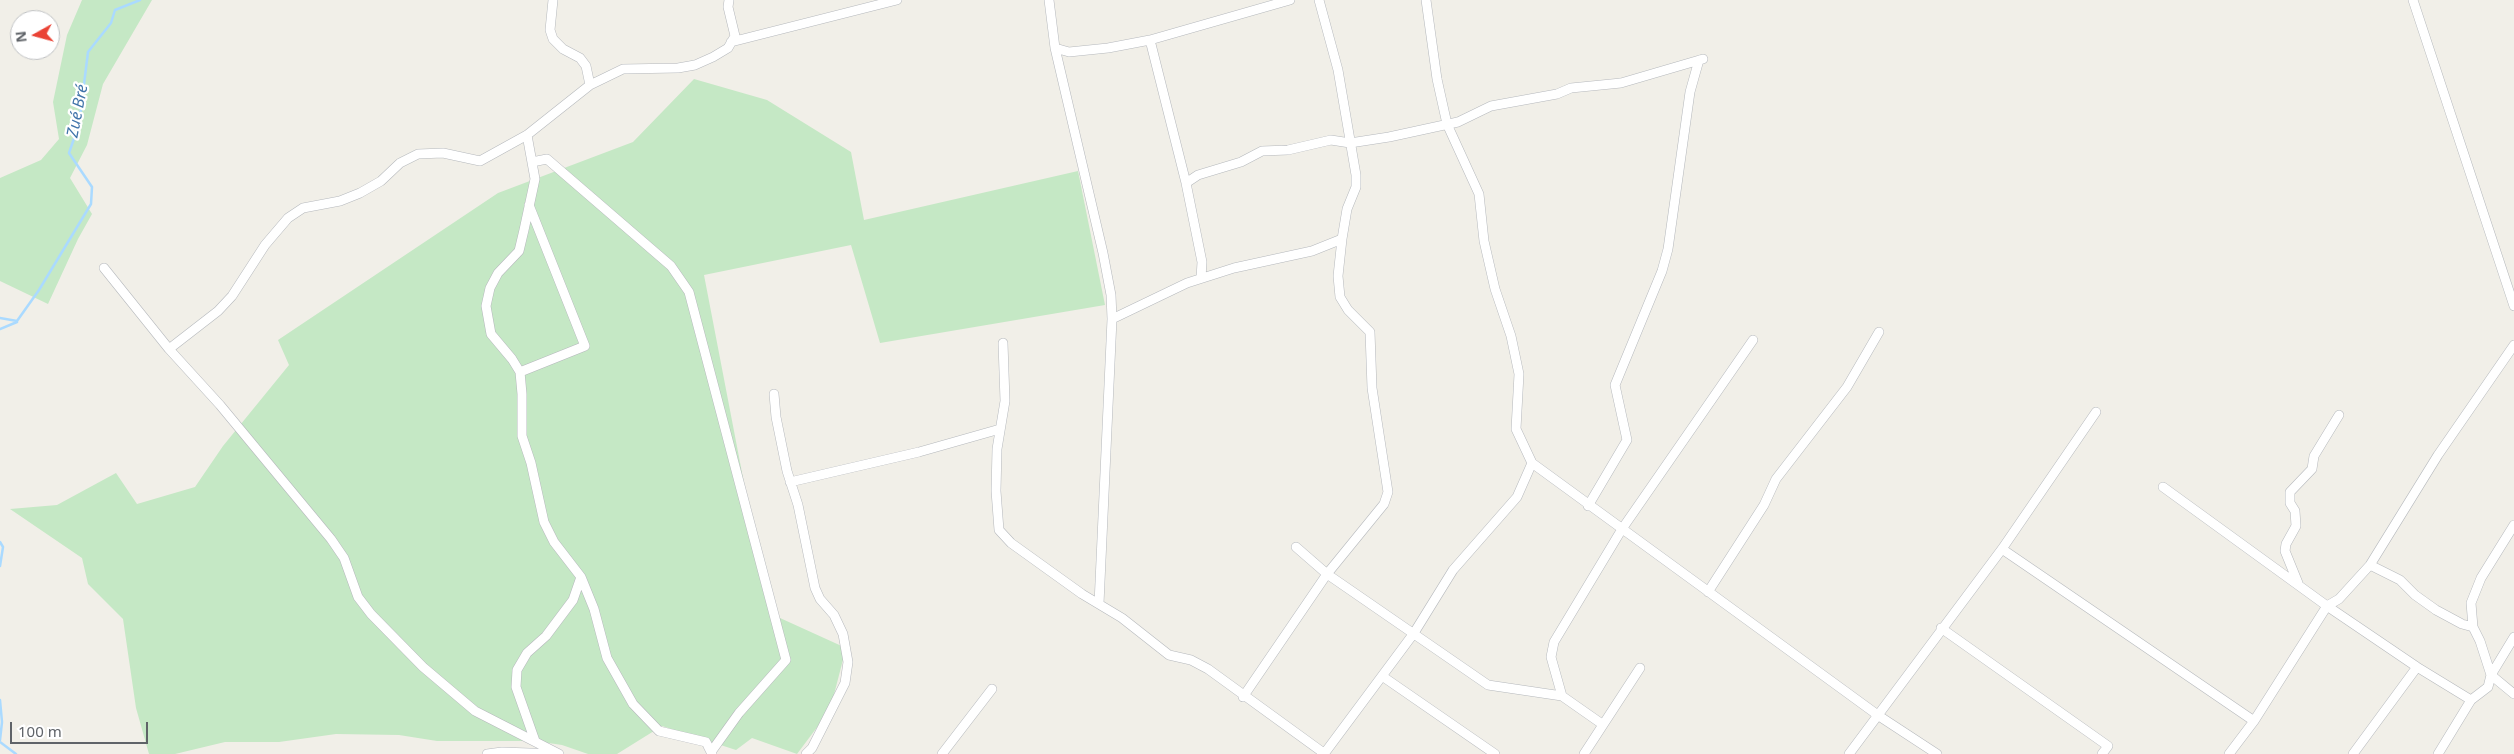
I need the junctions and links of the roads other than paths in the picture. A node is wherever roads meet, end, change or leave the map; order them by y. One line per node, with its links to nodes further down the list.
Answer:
1 (553, 0): 12 (street)
2 (729, 0): 10 (street)
3 (897, 0): 10 (street)
4 (1049, 0): 11 (street)
5 (1290, 0): 9 (street)
6 (1320, 0): 15 (street)
7 (1426, 0): 13 (street)
8 (2414, 0): 22 (street)
9 (1150, 40): 11 (street); 17 (street)
10 (731, 42): 12 (street)
11 (1055, 48): 23 (street)
12 (590, 85): 14 (street)
13 (1447, 124): 15 (street); 34 (street); 37 (street)
14 (528, 135): 16 (street); 28 (street)
15 (1350, 143): 17 (street); 19 (street)
16 (532, 162): 18 (street); 66 (street)
17 (1186, 184): 21 (street)
18 (529, 204): 29 (street); 29 (street)
19 (1342, 239): 21 (street); 43 (street)
20 (104, 268): 28 (street)
21 (1201, 278): 23 (street)
22 (2514, 306)
23 (1112, 319): 47 (street)
24 (1879, 332): 46 (street)
25 (1753, 340): 39 (street)
26 (1003, 343): 33 (street)
27 (2514, 344): 42 (street)
28 (168, 349): 65 (street)
29 (520, 372): 44 (street)
30 (774, 394): 35 (street)
31 (2096, 412): 41 (street)
32 (2339, 415): 45 (street)
33 (1000, 429): 35 (street); 47 (street)
34 (1532, 463): 37 (street); 51 (street)
35 (790, 482): 69 (street)
36 (2163, 486): 45 (street)
37 (1588, 506): 39 (street)
38 (2514, 526): 49 (street)
39 (1622, 529): 46 (street); 59 (street)
40 (1296, 547): 43 (street)
41 (2002, 549): 50 (street); 63 (street)
42 (2370, 565): 48 (street); 49 (street)
43 (1327, 574): 51 (street); 60 (street)
44 (581, 577): 65 (street); 66 (street)
45 (2298, 583): 48 (street)
46 (1708, 592): 62 (street)
47 (1099, 604): 60 (street)
48 (2326, 606): 53 (street); 63 (street)
49 (2472, 627): 55 (street)
50 (1941, 628): 62 (street); 76 (street)
51 (1414, 633): 56 (street); 59 (street)
52 (2514, 637): 55 (street)
53 (2417, 667): 61 (street); 78 (street)
54 (1640, 668): 64 (street)
55 (2491, 675): 58 (street); 61 (street)
56 (1382, 676): 71 (street); 72 (street)
57 (992, 689): 70 (street)
58 (2514, 694)
59 (1562, 696): 64 (street)
60 (1243, 697): 71 (street)
61 (2471, 700): 79 (street)
62 (1879, 716): 74 (street); 75 (street)
63 (2254, 721): 77 (street)
64 (1602, 724): 73 (street)
65 (535, 741): 68 (street)
66 (711, 753)
67 (487, 754): 68 (street)
68 (558, 754)
69 (806, 754)
70 (942, 754)
71 (1324, 754)
72 (1495, 754)
73 (1584, 754)
74 (1849, 754)
75 (1936, 754)
76 (2102, 754)
77 (2230, 754)
78 (2353, 754)
79 (2438, 754)

